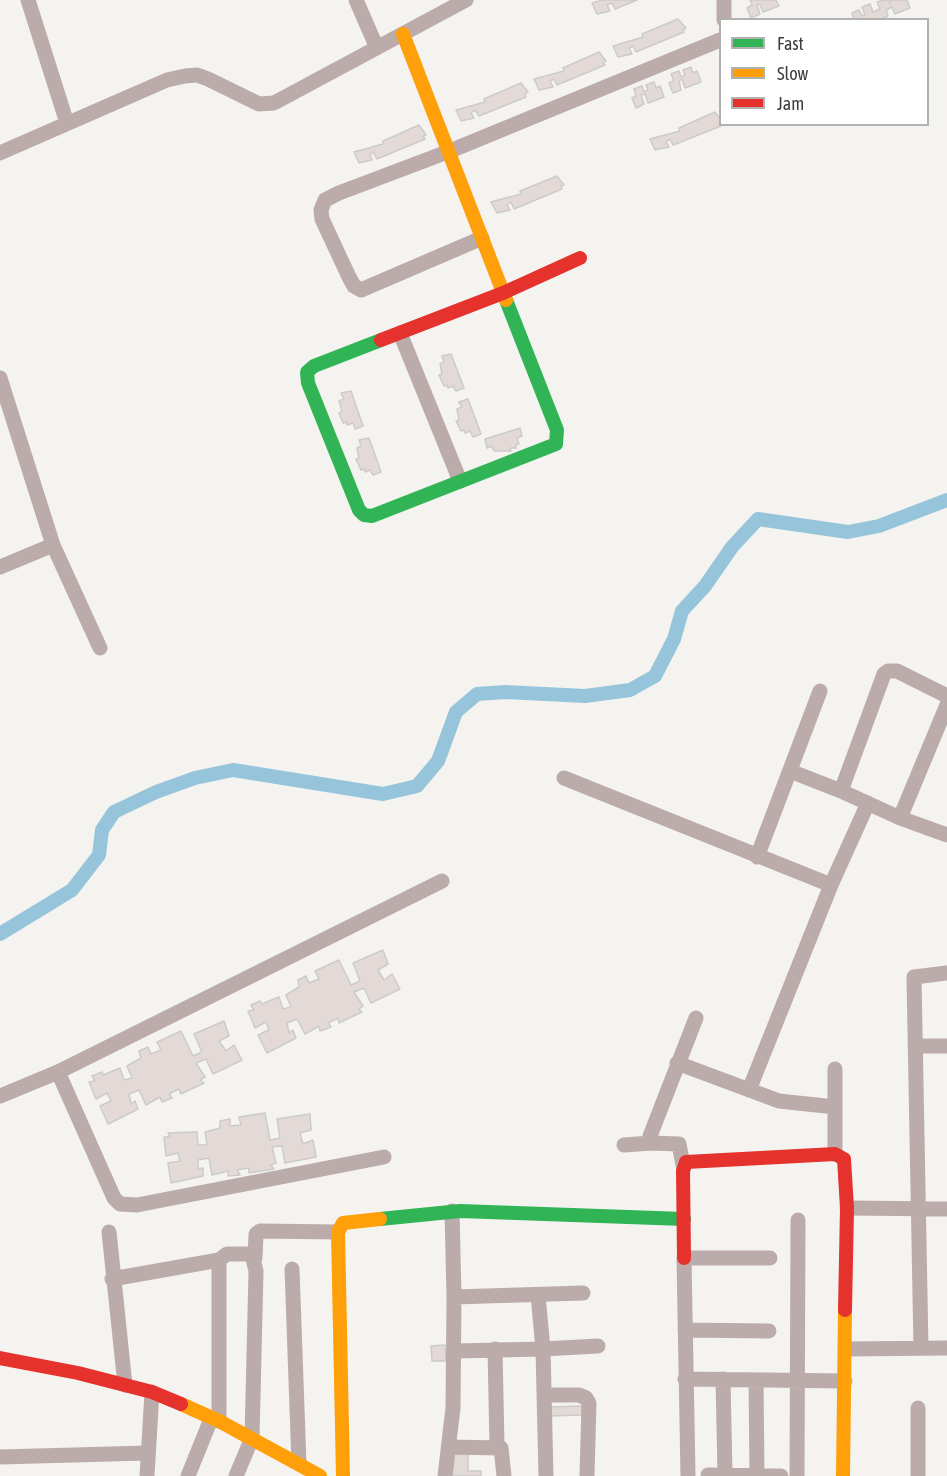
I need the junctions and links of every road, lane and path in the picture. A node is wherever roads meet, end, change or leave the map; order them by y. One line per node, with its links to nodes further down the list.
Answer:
1 (28, 0): 9 (street)
2 (356, 0): 8 (street)
3 (466, 0): 6 (street)
4 (724, 0): 5 (street)
5 (724, 18)
6 (403, 34): 8 (street); 10 (street)
7 (719, 40): 10 (street)
8 (377, 48): 9 (street)
9 (67, 123): 11 (street)
10 (450, 151): 12 (street); 12 (street)
11 (0, 153)
12 (482, 238): 14 (street)
13 (580, 258): 14 (street)
14 (502, 293): 15 (street); 17 (street)
15 (400, 333): 17 (street); 17 (street)
16 (0, 378): 18 (street)
17 (460, 481)
18 (53, 545): 19 (street); 20 (street)
19 (0, 567)
20 (100, 648)
21 (820, 691): 24 (street)
22 (947, 696): 26 (street)
23 (947, 705): 28 (street)
24 (790, 771): 26 (street); 30 (street)
25 (564, 778): 30 (street)
26 (841, 791): 27 (street)
27 (867, 802): 28 (street); 32 (street)
28 (900, 818): 29 (street)
29 (947, 835)
30 (757, 857): 32 (street)
31 (442, 881): 39 (street)
32 (831, 885): 40 (street)
33 (947, 974): 35 (street)
34 (696, 1018): 37 (street)
35 (915, 1046): 36 (street); 49 (street)
36 (947, 1046)
37 (677, 1063): 40 (street); 43 (street)
38 (835, 1069): 42 (street)
39 (58, 1072): 41 (street); 46 (street)
40 (749, 1090): 42 (street)
41 (0, 1096)
42 (835, 1107): 45 (street)
43 (651, 1143): 44 (street); 47 (street)
44 (624, 1145)
45 (835, 1154): 47 (street); 48 (street)
46 (384, 1157)
47 (683, 1165): 52 (street)
48 (848, 1208): 49 (street); 72 (street)
49 (918, 1209): 50 (street); 68 (street)
50 (947, 1209)
51 (452, 1211): 52 (street); 55 (street); 64 (street)
52 (684, 1219): 57 (street)
53 (798, 1220): 78 (street)
54 (109, 1232): 61 (street)
55 (338, 1232): 56 (street); 98 (street)
56 (255, 1258): 59 (street); 85 (street)
57 (684, 1258): 58 (street); 65 (street)
58 (770, 1258)
59 (219, 1260): 61 (street); 84 (street)
60 (292, 1269): 90 (street)
61 (112, 1279): 80 (street)
62 (583, 1293): 63 (street)
63 (538, 1295): 64 (street); 71 (street)
64 (454, 1296): 73 (street)
65 (685, 1330): 66 (street); 75 (street)
66 (769, 1331)
67 (598, 1346): 71 (street)
68 (921, 1348): 69 (street); 72 (street)
69 (947, 1348)
70 (495, 1349): 71 (street); 73 (street); 86 (street)
71 (543, 1349): 82 (street)
72 (846, 1349): 79 (street)
73 (455, 1351): 87 (street)
74 (0, 1358): 80 (street)
75 (685, 1379): 76 (street); 103 (street)
76 (723, 1379): 77 (street); 92 (street)
77 (756, 1380): 78 (street); 93 (street)
78 (797, 1380): 79 (street); 105 (street)
79 (845, 1381): 106 (street)
80 (125, 1385): 81 (street)
81 (152, 1392): 84 (street); 88 (street)
82 (545, 1395): 101 (street); 102 (street)
83 (918, 1408): 107 (street)
84 (215, 1420): 85 (street); 95 (street)
85 (252, 1438): 90 (street); 96 (street)
86 (497, 1446): 87 (street); 100 (street)
87 (449, 1447): 99 (street)
88 (147, 1453): 89 (street); 94 (street)
89 (0, 1456)
90 (299, 1464): 97 (street)
91 (708, 1475): 92 (street)
92 (725, 1475): 93 (street)
93 (757, 1475): 104 (street)
94 (147, 1476)
95 (188, 1476)
96 (236, 1476)
97 (320, 1476)
98 (343, 1476)
99 (445, 1476)
100 (504, 1476)
101 (546, 1476)
102 (587, 1476)
103 (688, 1476)
104 (781, 1476)
105 (797, 1476)
106 (843, 1476)
107 (918, 1476)

